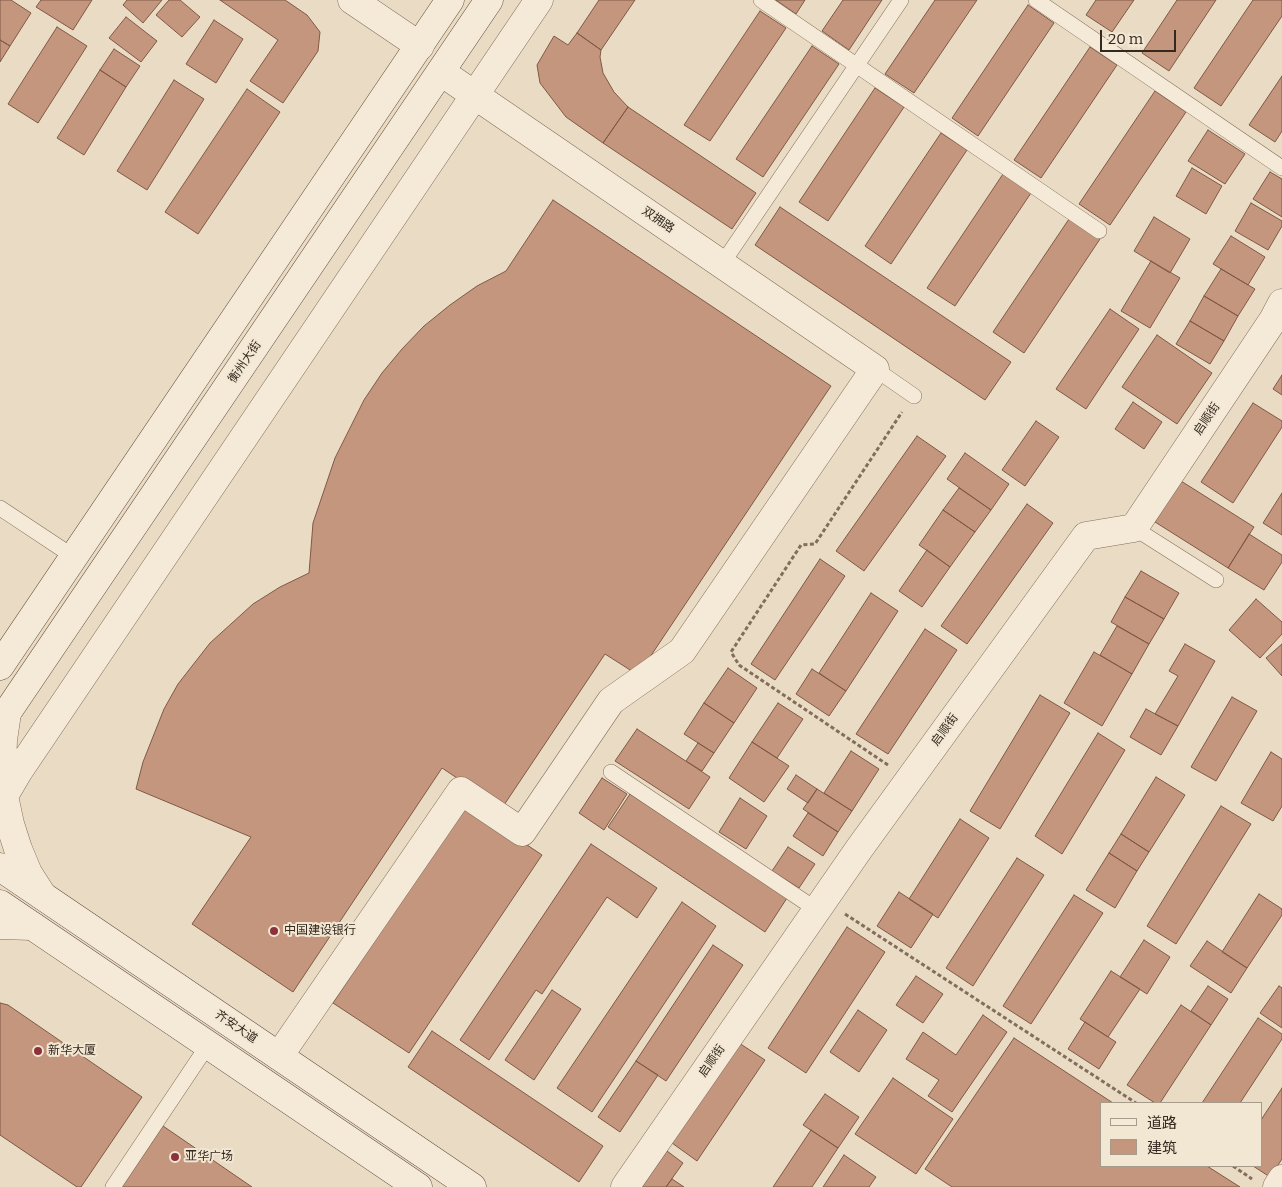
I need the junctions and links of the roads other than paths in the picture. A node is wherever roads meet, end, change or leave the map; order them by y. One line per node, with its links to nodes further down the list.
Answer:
1 (352, 0): 8 (street)
2 (450, 0): 8 (street)
3 (489, 0): 10 (street, 衡州大街)
4 (539, 0): 11 (street)
5 (761, 0): 9 (lane)
6 (901, 0): 9 (lane)
7 (1036, 0): 12 (lane)
8 (420, 46): 20 (street)
9 (857, 66): 13 (lane); 14 (lane)
10 (440, 72): 11 (street, 双拥路); 23 (street, 衡州大街)
11 (475, 95): 14 (street, 双拥路); 25 (street)
12 (1282, 168)
13 (1098, 231)
14 (722, 264): 16 (street, 双拥路)
15 (1282, 303): 19 (street, 启顺街)
16 (875, 369): 17 (lane); 33 (street)
17 (914, 396)
18 (0, 508): 20 (lane)
19 (1134, 528): 21 (lane); 29 (street, 启顺街)
20 (74, 557): 22 (street)
21 (1216, 580)
22 (0, 666)
23 (4, 718): 25 (street)
24 (610, 772): 29 (lane)
25 (4, 796): 27 (street)
26 (0, 867): 27 (street, 齐安大道)
27 (42, 895): 33 (street, 齐安大道)
28 (0, 904): 31 (street)
29 (820, 904): 37 (street, 启顺街)
30 (0, 925): 31 (street)
31 (32, 926): 32 (street)
32 (208, 1045): 34 (lane); 35 (street)
33 (280, 1056): 36 (street, 齐安大道)
34 (113, 1187)
35 (418, 1187)
36 (472, 1187)
37 (625, 1187)

